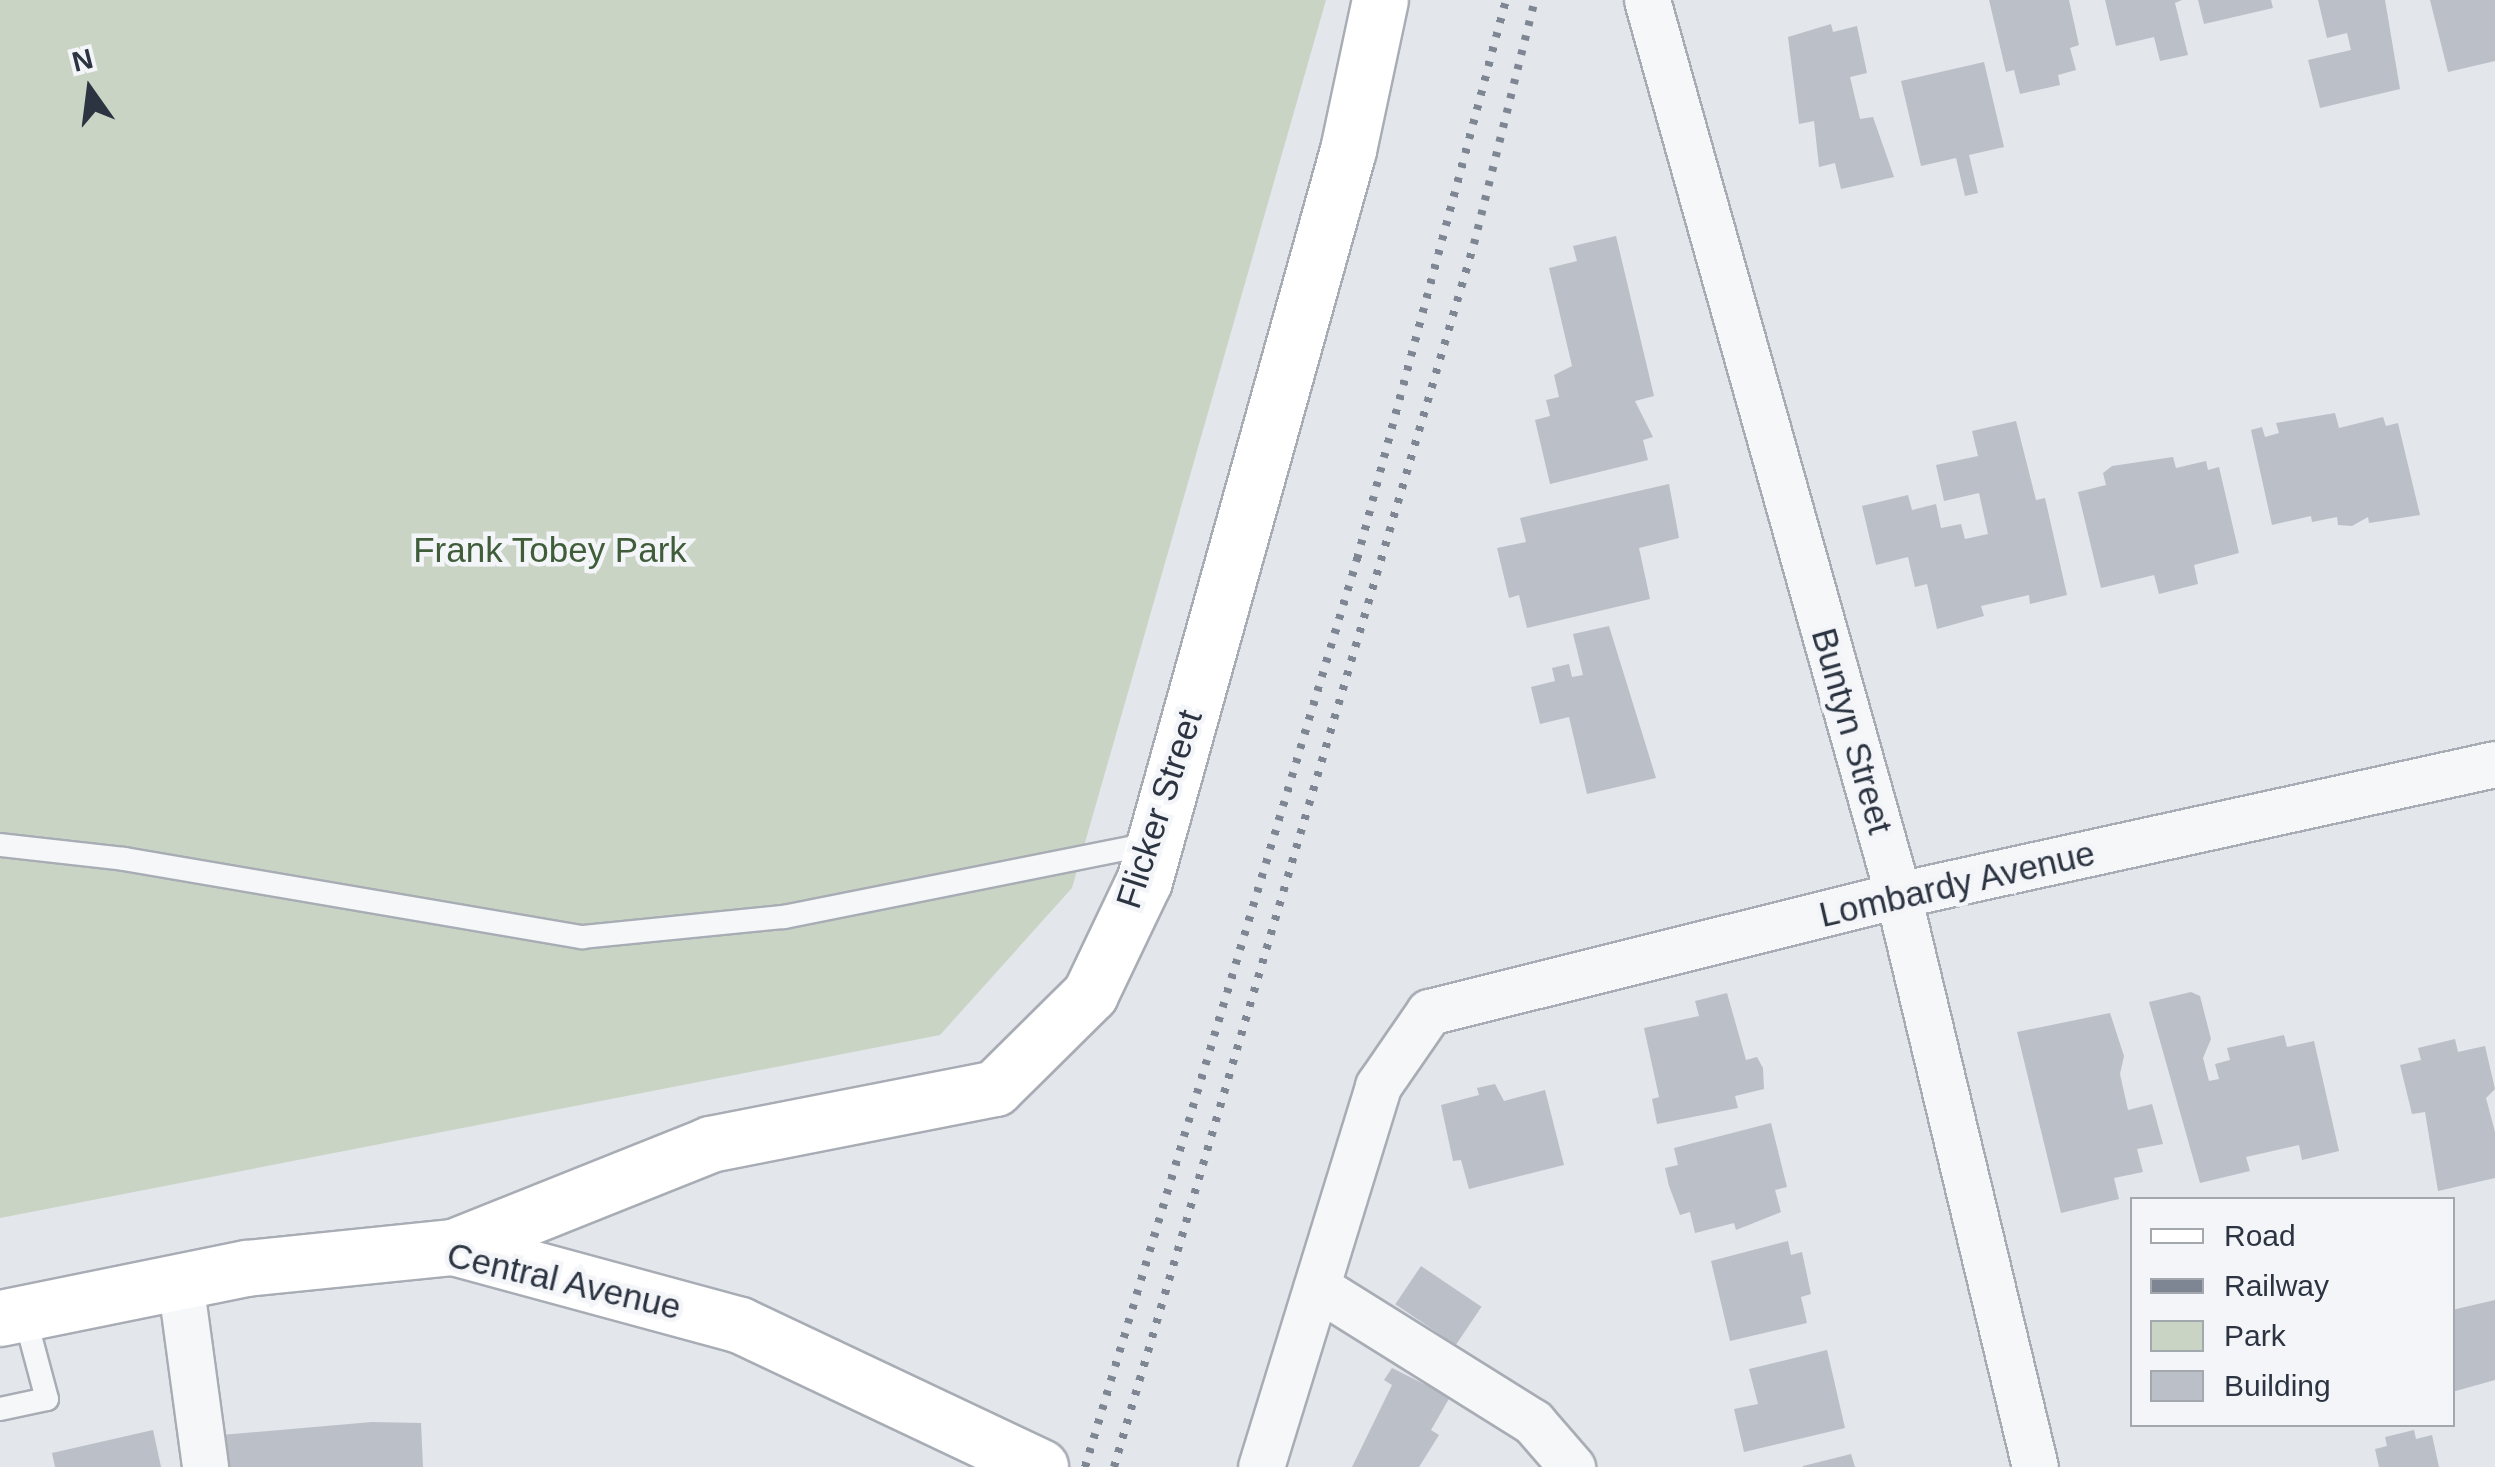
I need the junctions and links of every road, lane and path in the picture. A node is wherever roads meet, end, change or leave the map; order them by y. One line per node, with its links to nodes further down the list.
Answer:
1 (1380, 0): 5 (street, Flicker Street)
2 (1647, 0): 6 (street, Buntyn Street)
3 (2495, 764): 6 (street, Lombardy Avenue)
4 (5, 839): 5 (lane)
5 (1154, 843): 7 (street, Flicker Street)
6 (1898, 895): 9 (street, Lombardy Avenue); 16 (street, Buntyn Street)
7 (453, 1248): 8 (street, Central Avenue); 13 (street, Central Avenue)
8 (180, 1281): 10 (street, Central Avenue); 12 (street)
9 (1317, 1287): 14 (street); 15 (street)
10 (12, 1315): 11 (lane)
11 (0, 1409)
12 (205, 1467)
13 (1040, 1467)
14 (1262, 1467)
15 (1572, 1467)
16 (2035, 1467)

